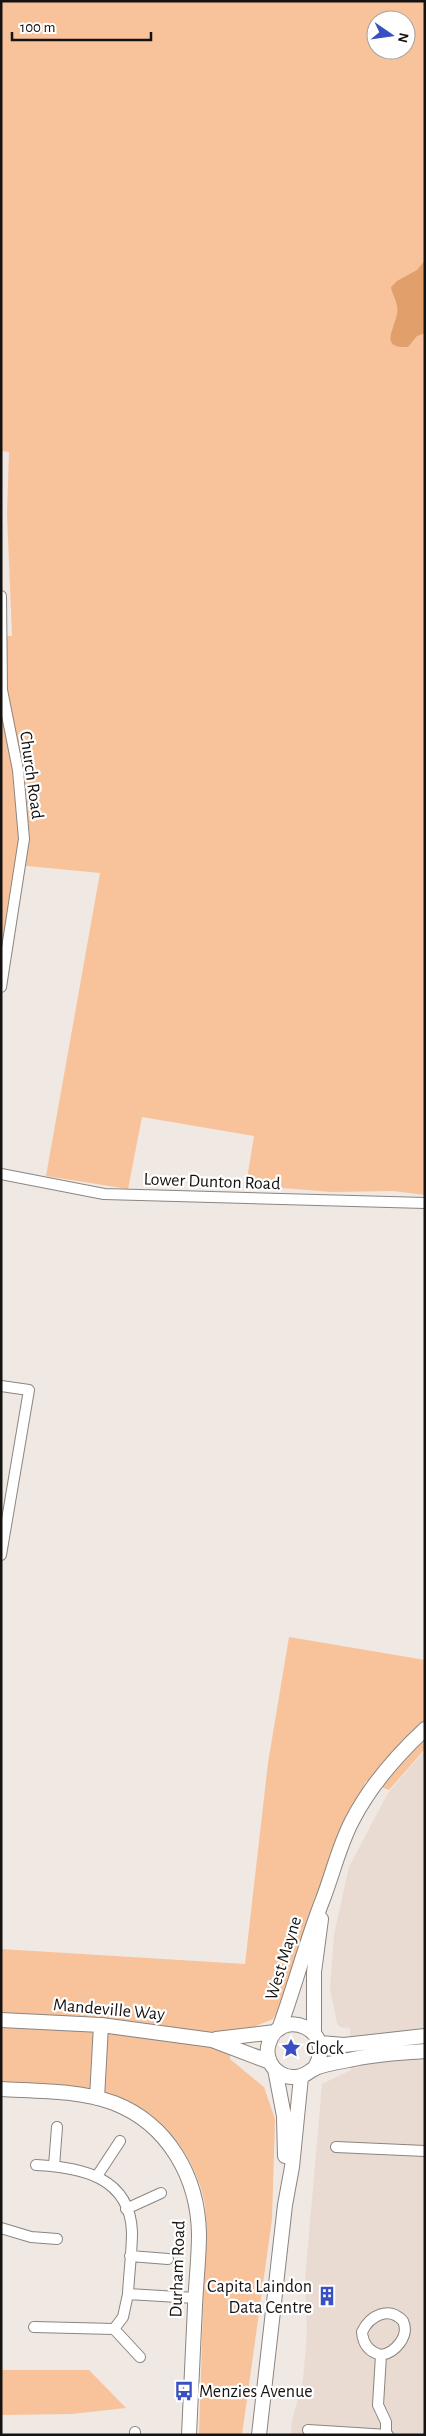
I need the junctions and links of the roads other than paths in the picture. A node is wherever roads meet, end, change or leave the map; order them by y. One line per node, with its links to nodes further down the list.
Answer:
1 (1, 596): 2 (street, Church Road)
2 (1, 987)
3 (1, 1174): 4 (street, Lower Dunton Road)
4 (425, 1202)
5 (1, 1386): 6 (street)
6 (1, 1555)
7 (425, 1729): 8 (main road, West Mayne)
8 (323, 1899): 11 (main road, West Mayne); 13 (main road, West Mayne)
9 (1, 2020): 10 (main road, Mandeville Way)
10 (101, 2025): 14 (main road, Mandeville Way); 20 (main road)
11 (277, 2031): 13 (main road); 14 (main road, Mandeville Way); 16 (main road)
12 (425, 2036): 13 (main road)
13 (317, 2038): 17 (main road)
14 (212, 2040): 16 (main road, Mandeville Way)
15 (425, 2051): 17 (main road)
16 (272, 2065): 18 (main road); 29 (main road)
17 (314, 2068): 18 (main road)
18 (301, 2077): 29 (main road)
19 (1, 2089): 20 (main road, Durham Road)
20 (97, 2098): 36 (main road, Durham Road)
21 (57, 2127): 26 (street)
22 (120, 2141): 27 (street)
23 (336, 2147): 24 (street)
24 (425, 2151)
25 (36, 2165): 26 (street)
26 (54, 2166): 27 (street)
27 (97, 2176): 30 (street)
28 (161, 2193): 30 (street)
29 (284, 2205): 44 (main road)
30 (126, 2209): 33 (street)
31 (1, 2228): 32 (street)
32 (57, 2239)
33 (130, 2256): 34 (street); 35 (street)
34 (168, 2258)
35 (128, 2294): 36 (street); 38 (street)
36 (195, 2298): 43 (main road, Durham Road)
37 (34, 2326): 38 (street)
38 (114, 2329): 40 (street)
39 (380, 2355): 39 (street); 45 (street)
40 (140, 2357)
41 (308, 2430): 42 (street)
42 (321, 2433): 45 (street)
43 (189, 2435)
44 (259, 2435)
45 (387, 2435)

